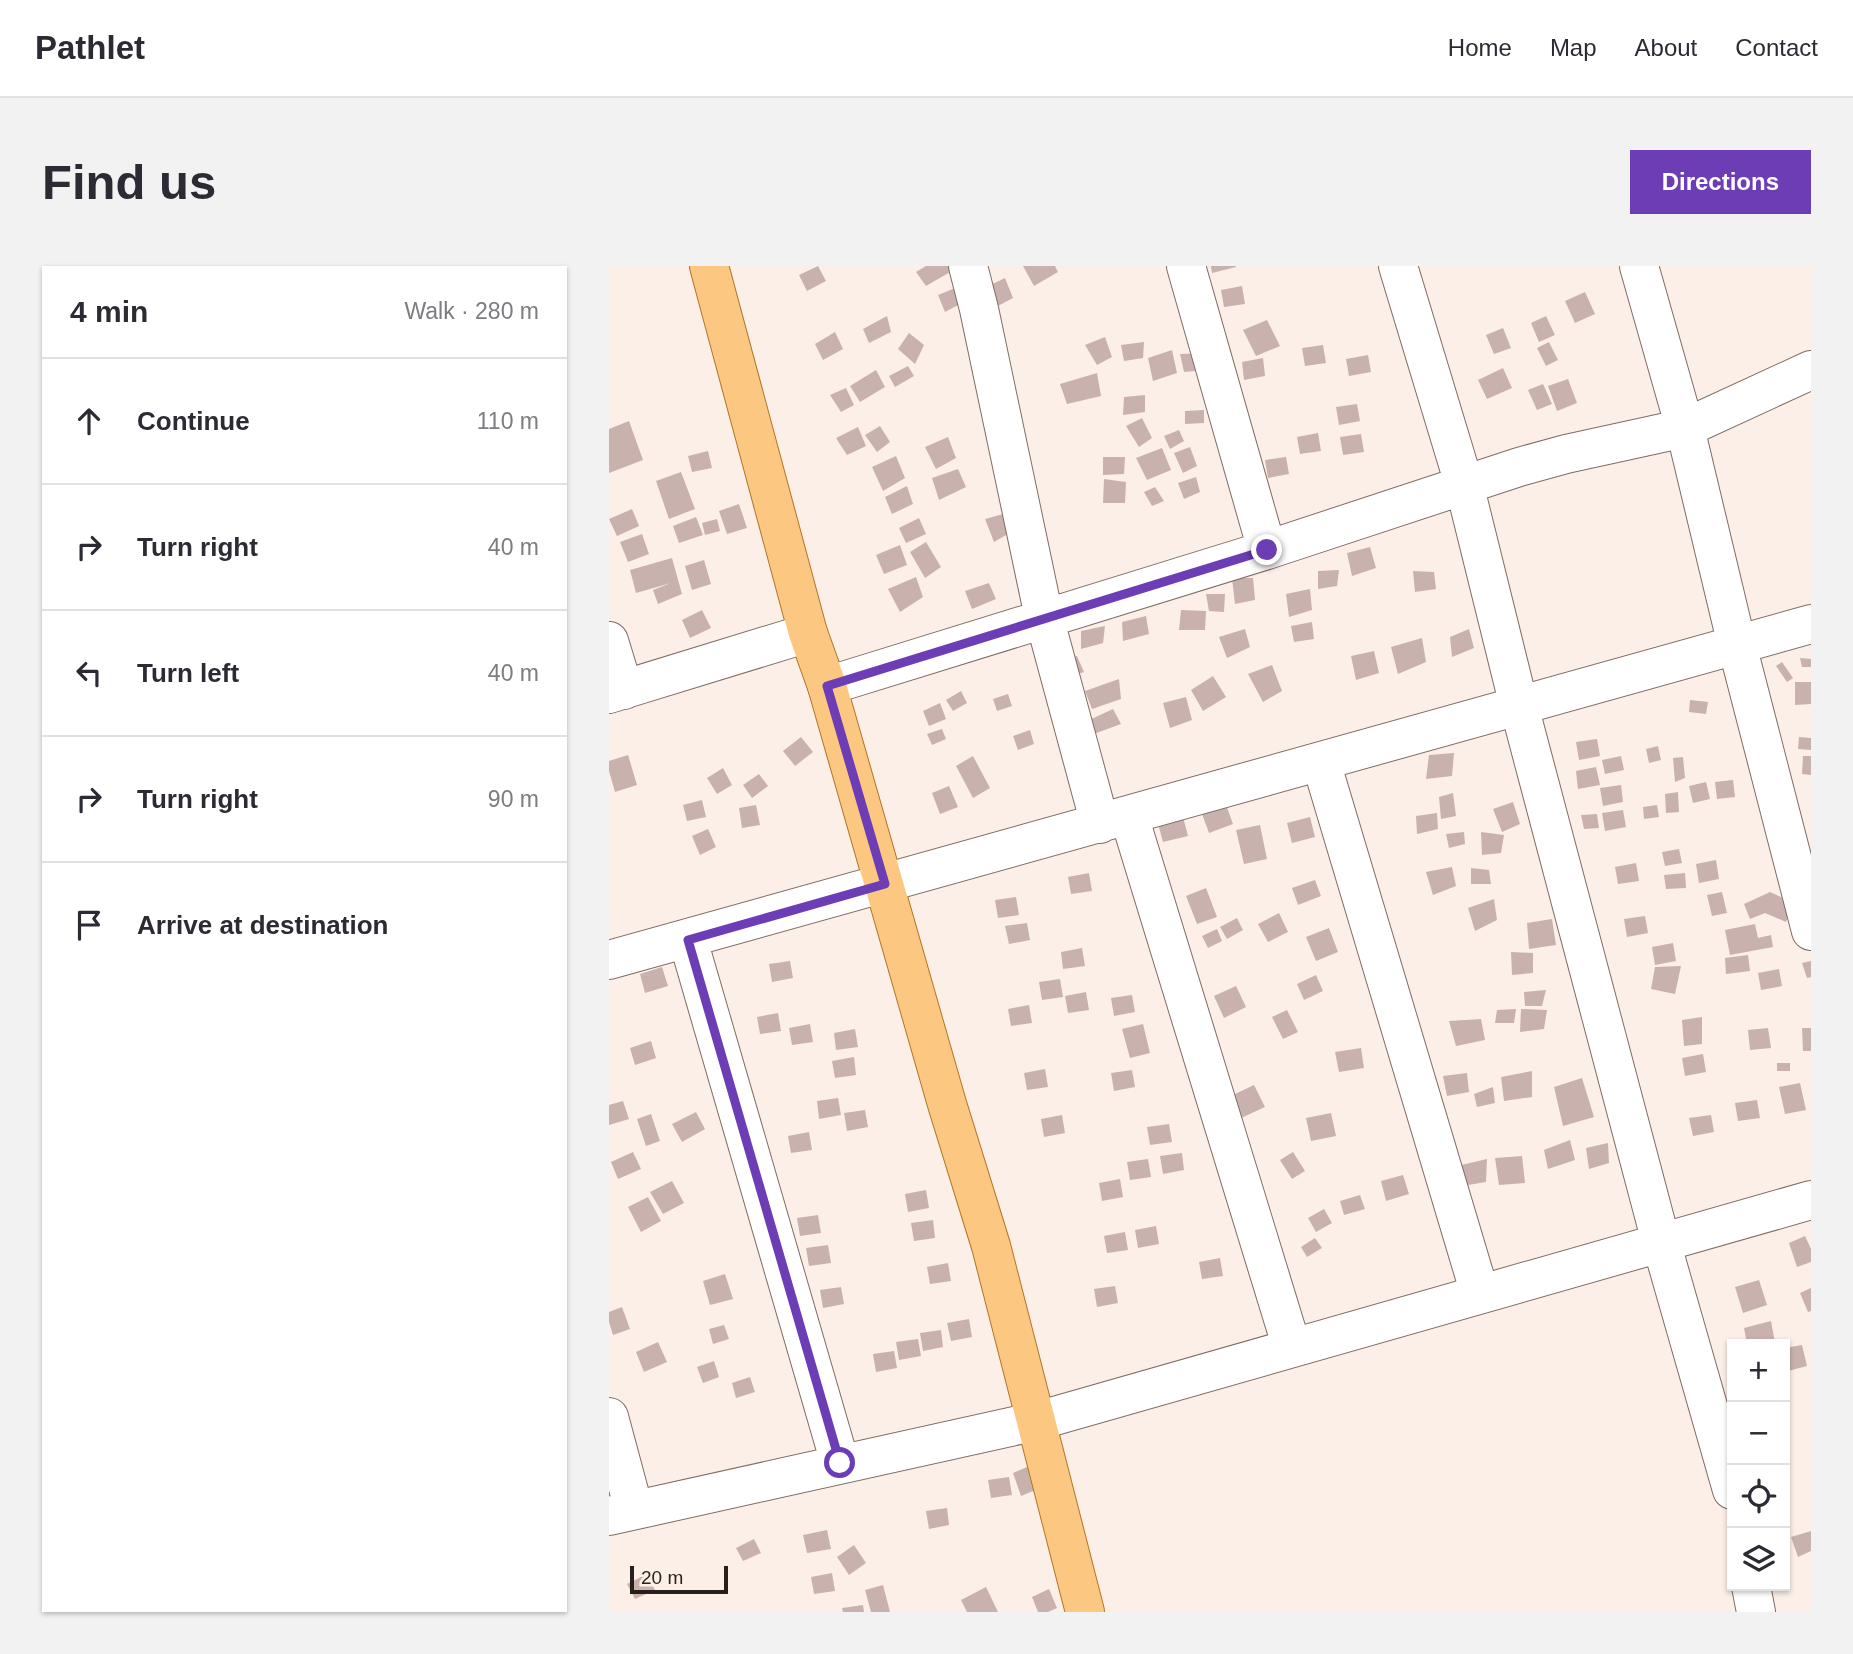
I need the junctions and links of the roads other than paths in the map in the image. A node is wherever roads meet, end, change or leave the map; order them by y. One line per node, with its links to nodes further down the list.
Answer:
1 (709, 266): 12 (main road)
2 (968, 266): 10 (street)
3 (1186, 266): 9 (street)
4 (1398, 266): 8 (street)
5 (1639, 266): 7 (street)
6 (1811, 370): 7 (street)
7 (1685, 428): 8 (street); 14 (street)
8 (1464, 484): 9 (street); 17 (street)
9 (1267, 550): 10 (street)
10 (1044, 617): 15 (street); 19 (street)
11 (1811, 624): 14 (street)
12 (808, 634): 15 (main road); 16 (street)
13 (609, 641): 16 (street)
14 (1737, 645): 17 (street); 21 (street)
15 (827, 686): 20 (main road)
16 (616, 692)
17 (1519, 706): 18 (street); 25 (street)
18 (1321, 762): 19 (street); 26 (street)
19 (1114, 820): 20 (street); 27 (street)
20 (885, 884): 22 (street); 29 (main road)
21 (1811, 932)
22 (688, 940): 23 (street); 30 (street)
23 (609, 960)
24 (1811, 1200): 25 (street)
25 (1661, 1242): 26 (street); 31 (street)
26 (1480, 1294): 27 (street)
27 (1292, 1348): 29 (street)
28 (609, 1417): 32 (street)
29 (1038, 1421): 30 (street); 34 (main road)
30 (840, 1463): 32 (street)
31 (1727, 1473)
32 (621, 1513)
33 (1752, 1591): 35 (street)
34 (1085, 1612)
35 (1756, 1612)

